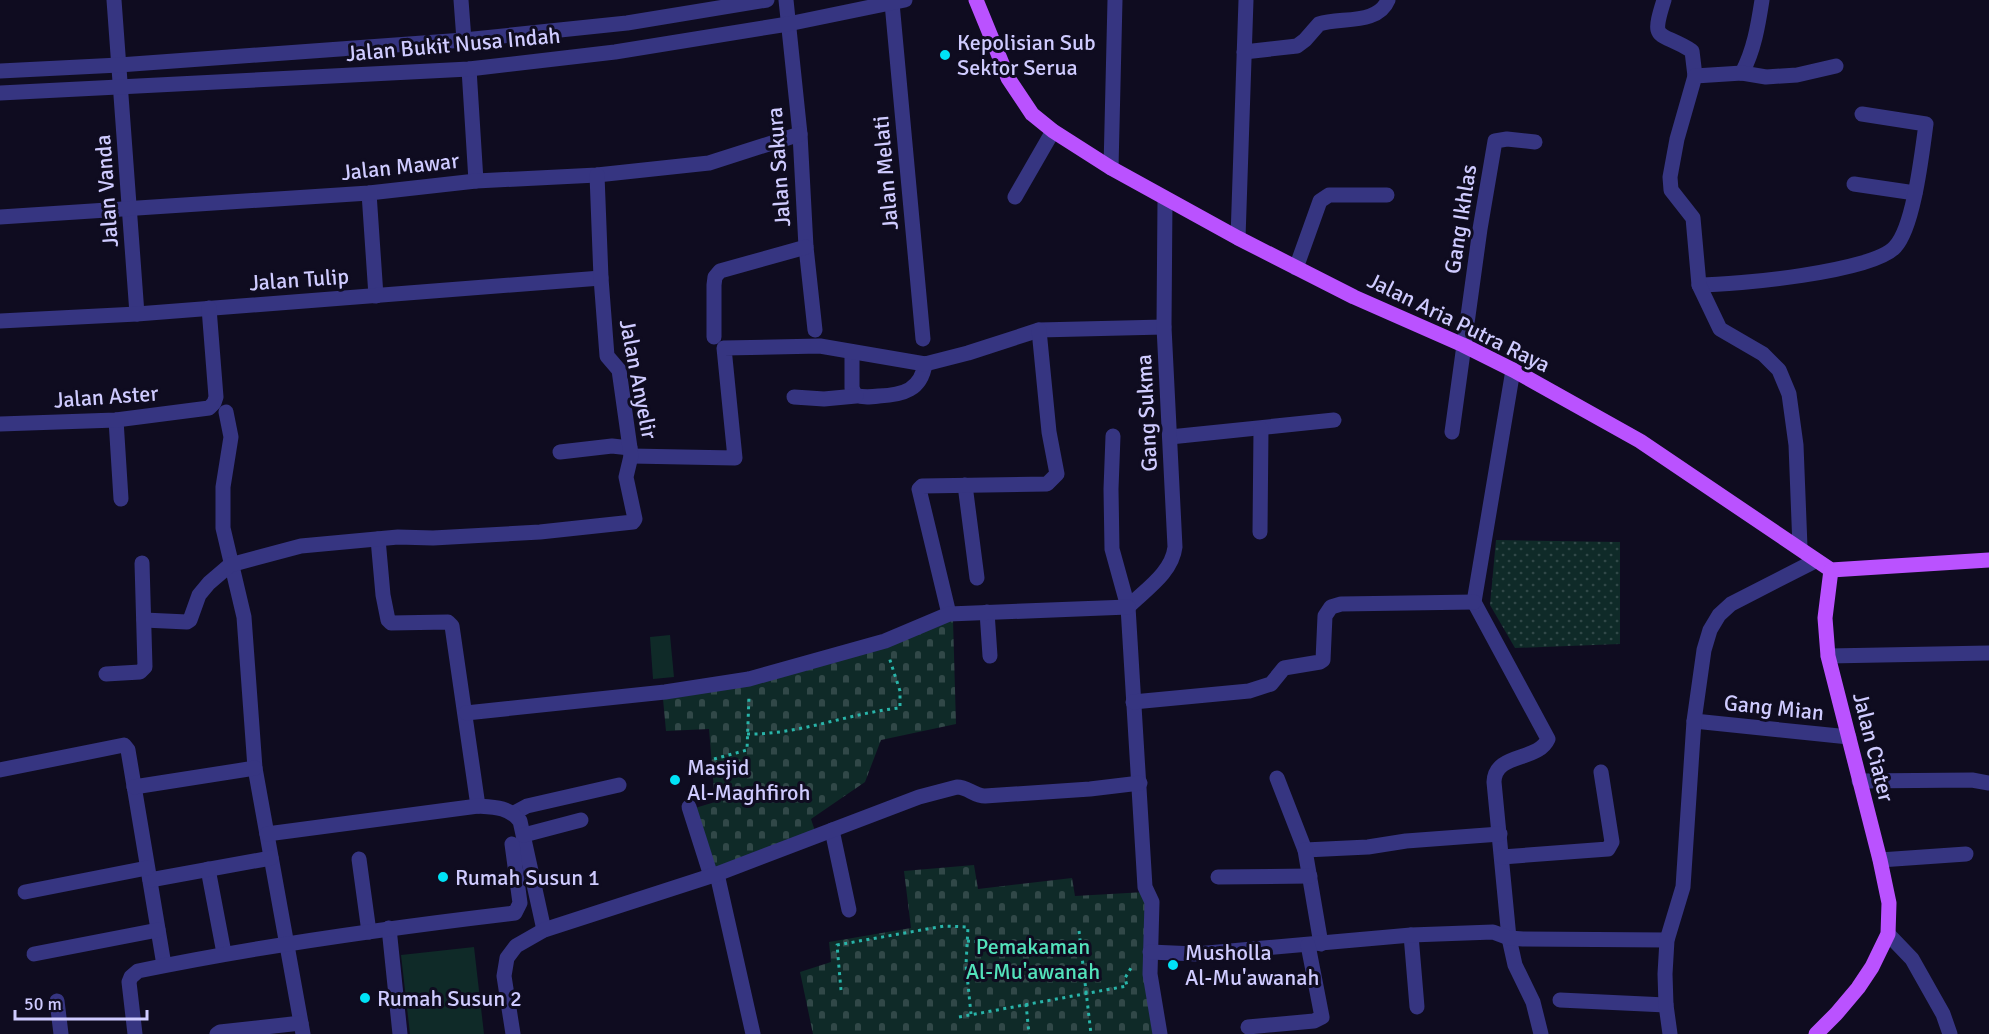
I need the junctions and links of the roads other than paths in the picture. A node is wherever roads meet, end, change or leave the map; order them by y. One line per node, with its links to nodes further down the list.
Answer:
1 (114, 0): 15 (street, Jalan Vanda)
2 (461, 0): 13 (street)
3 (767, 0): 13 (street, Jalan Bukit Nusa Indah)
4 (786, 0): 12 (street, Jalan Sakura)
5 (976, 0): 24 (main road, Jalan Aria Putra Raya)
6 (1115, 0): 27 (street)
7 (1246, 0): 14 (street)
8 (1388, 0): 14 (street)
9 (1664, 0): 20 (street)
10 (1762, 0): 19 (street)
11 (898, 2): 12 (street, Jalan Bukit Nusa Indah); 51 (street, Jalan Melati)
12 (788, 24): 17 (street, Jalan Bukit Nusa Indah); 25 (street, Jalan Sakura)
13 (464, 40): 15 (street, Jalan Bukit Nusa Indah)
14 (1244, 52): 38 (street)
15 (119, 65): 18 (street, Jalan Bukit Nusa Indah); 21 (street, Jalan Vanda)
16 (1836, 66): 19 (street)
17 (469, 69): 21 (street, Jalan Bukit Nusa Indah); 29 (street)
18 (0, 71)
19 (1742, 73): 20 (street)
20 (1695, 76): 42 (street)
21 (120, 88): 22 (street, Jalan Bukit Nusa Indah); 36 (street, Jalan Vanda)
22 (0, 93)
23 (1862, 114): 32 (street)
24 (1053, 131): 27 (main road, Jalan Aria Putra Raya); 34 (street)
25 (800, 134): 28 (street, Jalan Mawar); 39 (street, Jalan Sakura)
26 (1535, 142): 52 (street, Gang Ikhlas)
27 (1111, 168): 35 (main road, Jalan Aria Putra Raya)
28 (597, 175): 29 (street, Jalan Mawar); 41 (street, Jalan Anyelir)
29 (476, 182): 31 (street, Jalan Mawar)
30 (1854, 184): 32 (street)
31 (369, 193): 36 (street, Jalan Mawar); 43 (street)
32 (1915, 193): 42 (street)
33 (1387, 195): 40 (street)
34 (1016, 197)
35 (1165, 199): 38 (main road, Jalan Aria Putra Raya); 47 (street, Gang Sukma)
36 (131, 210): 37 (street, Jalan Mawar); 45 (street, Jalan Vanda)
37 (0, 218)
38 (1238, 238): 40 (main road, Jalan Aria Putra Raya)
39 (806, 248): 48 (street, Jalan Sakura); 50 (street)
40 (1296, 268): 52 (main road, Jalan Aria Putra Raya)
41 (601, 278): 43 (street, Jalan Tulip); 67 (street, Jalan Anyelir)
42 (1699, 285): 72 (street)
43 (376, 296): 44 (street, Jalan Tulip)
44 (209, 308): 45 (street, Jalan Tulip); 58 (street)
45 (137, 314): 46 (street, Jalan Tulip)
46 (0, 321)
47 (1164, 327): 49 (street); 65 (street, Gang Sukma)
48 (814, 330)
49 (1039, 330): 54 (street); 68 (street)
50 (714, 337)
51 (923, 339)
52 (1463, 345): 55 (main road, Jalan Aria Putra Raya); 63 (street)
53 (852, 352): 54 (street); 56 (street); 67 (street)
54 (925, 364): 56 (street)
55 (1513, 370): 72 (main road, Jalan Aria Putra Raya); 79 (street)
56 (856, 396): 57 (street)
57 (794, 397)
58 (220, 408): 59 (street, Jalan Aster); 76 (street)
59 (116, 420): 61 (street, Jalan Aster); 69 (street)
60 (1334, 420): 62 (street)
61 (0, 424)
62 (1261, 429): 65 (street); 70 (street)
63 (1452, 432)
64 (1113, 436): 80 (street)
65 (1170, 437): 80 (street, Gang Sukma)
66 (560, 452): 67 (street)
67 (631, 452): 71 (street, Jalan Anyelir)
68 (965, 485): 78 (street); 82 (street)
69 (121, 499)
70 (1260, 532)
71 (378, 539): 76 (street); 89 (street)
72 (1800, 548): 74 (main road, Jalan Aria Putra Raya)
73 (1989, 560): 77 (main road)
74 (1815, 561): 77 (main road, Jalan Aria Putra Raya); 90 (street)
75 (142, 563): 83 (street)
76 (230, 565): 83 (street); 92 (street)
77 (1831, 570): 86 (main road, Jalan Ciater)
78 (977, 578)
79 (1474, 602): 88 (street); 107 (street)
80 (1128, 607): 81 (street); 88 (street)
81 (987, 612): 82 (street); 85 (street)
82 (949, 614): 89 (street)
83 (144, 620): 87 (street)
84 (1989, 653): 86 (street)
85 (990, 656)
86 (1828, 656): 91 (main road, Jalan Ciater)
87 (106, 674)
88 (1133, 702): 97 (street)
89 (466, 713): 101 (street)
90 (1694, 721): 91 (street, Gang Mian); 129 (street)
91 (1849, 737): 96 (main road, Jalan Ciater)
92 (255, 768): 100 (street); 106 (street)
93 (0, 770): 100 (street)
94 (1601, 772): 111 (street)
95 (1277, 778): 109 (street)
96 (1859, 781): 98 (street); 114 (main road, Jalan Ciater)
97 (1140, 783): 105 (street); 132 (street)
98 (1989, 783)
99 (619, 785): 103 (street)
100 (134, 787): 116 (street)
101 (478, 806): 103 (street); 106 (street)
102 (689, 807): 117 (street)
103 (514, 813): 108 (street)
104 (581, 819): 108 (street)
105 (832, 830): 117 (street); 121 (street)
106 (267, 834): 112 (street)
107 (1500, 834): 109 (street); 111 (street)
108 (518, 839): 122 (street); 124 (street)
109 (1305, 850): 118 (street)
110 (1966, 854): 114 (street)
111 (1502, 857): 128 (street)
112 (271, 858): 115 (street); 130 (street)
113 (359, 860): 125 (street)
114 (1880, 860): 126 (main road, Jalan Ciater)
115 (208, 869): 116 (street); 133 (street)
116 (149, 874): 120 (street); 123 (street)
117 (714, 875): 124 (street); 147 (street)
118 (1310, 876): 119 (street); 131 (street)
119 (1218, 877)
120 (25, 892)
121 (849, 910)
122 (389, 928): 125 (street); 145 (street)
123 (158, 930): 134 (street); 135 (street)
124 (544, 930): 146 (street)
125 (369, 932): 130 (street)
126 (1888, 934): 151 (main road); 152 (street)
127 (1411, 935): 128 (street); 131 (street); 139 (street)
128 (1509, 938): 129 (street); 149 (street)
129 (1667, 940): 138 (street)
130 (286, 943): 133 (street); 141 (street)
131 (1315, 944): 132 (street); 140 (street)
132 (1150, 952): 148 (street)
133 (224, 953): 135 (street)
134 (34, 954)
135 (164, 965): 143 (street)
136 (1560, 1000): 138 (street)
137 (57, 1001): 142 (street)
138 (1666, 1005): 150 (street)
139 (1417, 1007)
140 (1248, 1027)
141 (302, 1028): 144 (street)
142 (61, 1034)
143 (135, 1034)
144 (217, 1034)
145 (400, 1034)
146 (513, 1034)
147 (753, 1034)
148 (1160, 1034)
149 (1541, 1034)
150 (1670, 1034)
151 (1816, 1034)
152 (1950, 1034)

